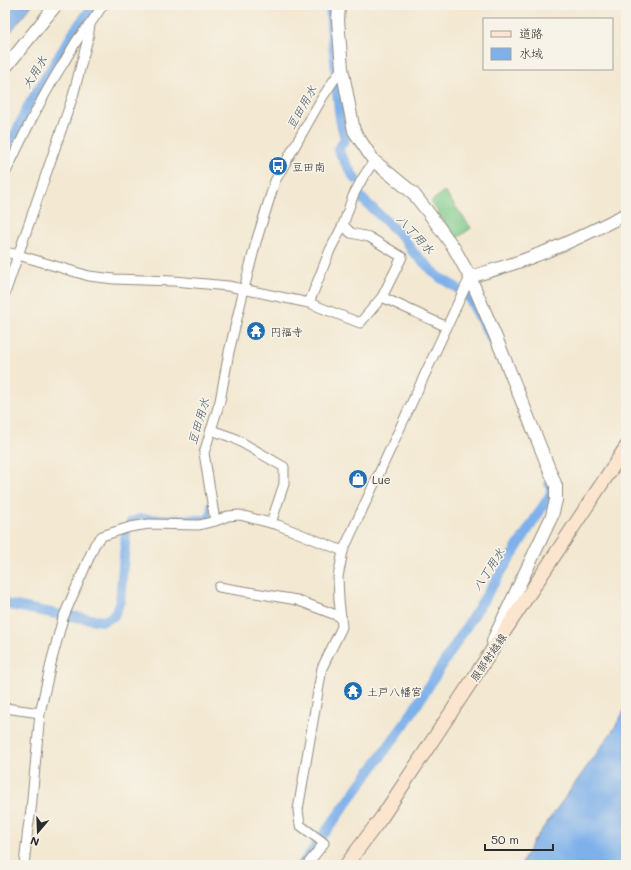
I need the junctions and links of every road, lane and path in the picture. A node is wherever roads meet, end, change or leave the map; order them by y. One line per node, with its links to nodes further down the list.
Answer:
1 (56, 5): 5 (street)
2 (103, 5): 4 (street)
3 (339, 5): 6 (street)
4 (90, 24): 8 (street); 12 (street)
5 (5, 68)
6 (342, 68): 7 (street); 14 (street)
7 (374, 161): 10 (street); 13 (street)
8 (5, 174)
9 (626, 214): 13 (street)
10 (343, 225): 16 (street); 17 (street)
11 (5, 252): 12 (street)
12 (18, 255): 14 (street); 15 (street)
13 (470, 276): 18 (street); 26 (street)
14 (244, 289): 17 (street); 19 (street)
15 (5, 293)
16 (382, 297): 17 (street); 18 (street)
17 (309, 303)
18 (447, 327): 23 (street)
19 (211, 430): 21 (street); 22 (street)
20 (626, 447): 26 (main road, 服部射越線)
21 (215, 521): 22 (street); 28 (street)
22 (272, 523): 23 (street)
23 (343, 551): 25 (street)
24 (219, 587): 25 (street)
25 (341, 617): 30 (street)
26 (489, 655): 31 (main road, 服部射越線)
27 (5, 708): 28 (street)
28 (40, 714): 29 (street)
29 (24, 865)
30 (308, 865)
31 (346, 865)

